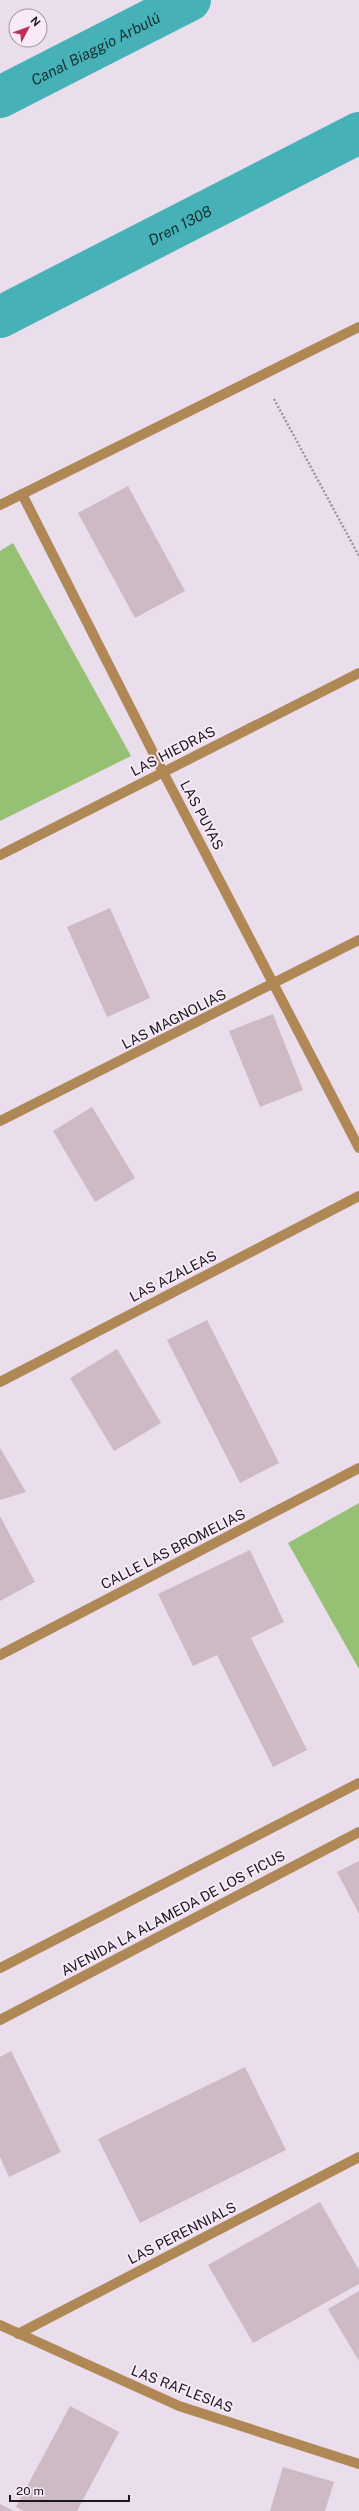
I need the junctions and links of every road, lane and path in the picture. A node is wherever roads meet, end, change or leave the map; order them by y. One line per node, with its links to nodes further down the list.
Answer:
1 (359, 327): 2 (street)
2 (261, 374): 3 (street); 5 (path)
3 (22, 494): 4 (street); 7 (street, LAS PUYAS)
4 (0, 505)
5 (359, 556)
6 (359, 673): 7 (street, LAS HIEDRAS)
7 (163, 772): 8 (street, LAS HIEDRAS); 10 (street, LAS PUYAS)
8 (0, 855)
9 (359, 940): 10 (street, LAS MAGNOLIAS)
10 (274, 984): 11 (street, LAS MAGNOLIAS); 12 (street, LAS PUYAS)
11 (0, 1121)
12 (359, 1148)
13 (359, 1196): 14 (street, LAS AZALEAS)
14 (0, 1382)
15 (359, 1468): 16 (street, CALLE LAS BROMELIAS)
16 (0, 1655)
17 (359, 1783): 19 (street, AVENIDA LA ALAMEDA DE LOS FICUS)
18 (359, 1832): 20 (street, AVENIDA LA ALAMEDA DE LOS FICUS)
19 (0, 1968)
20 (0, 2020)
21 (359, 2157): 23 (street, LAS PERENNIALS)
22 (0, 2325): 23 (street, LAS RAFLESIAS)
23 (18, 2334): 24 (street, LAS RAFLESIAS)
24 (358, 2463)

